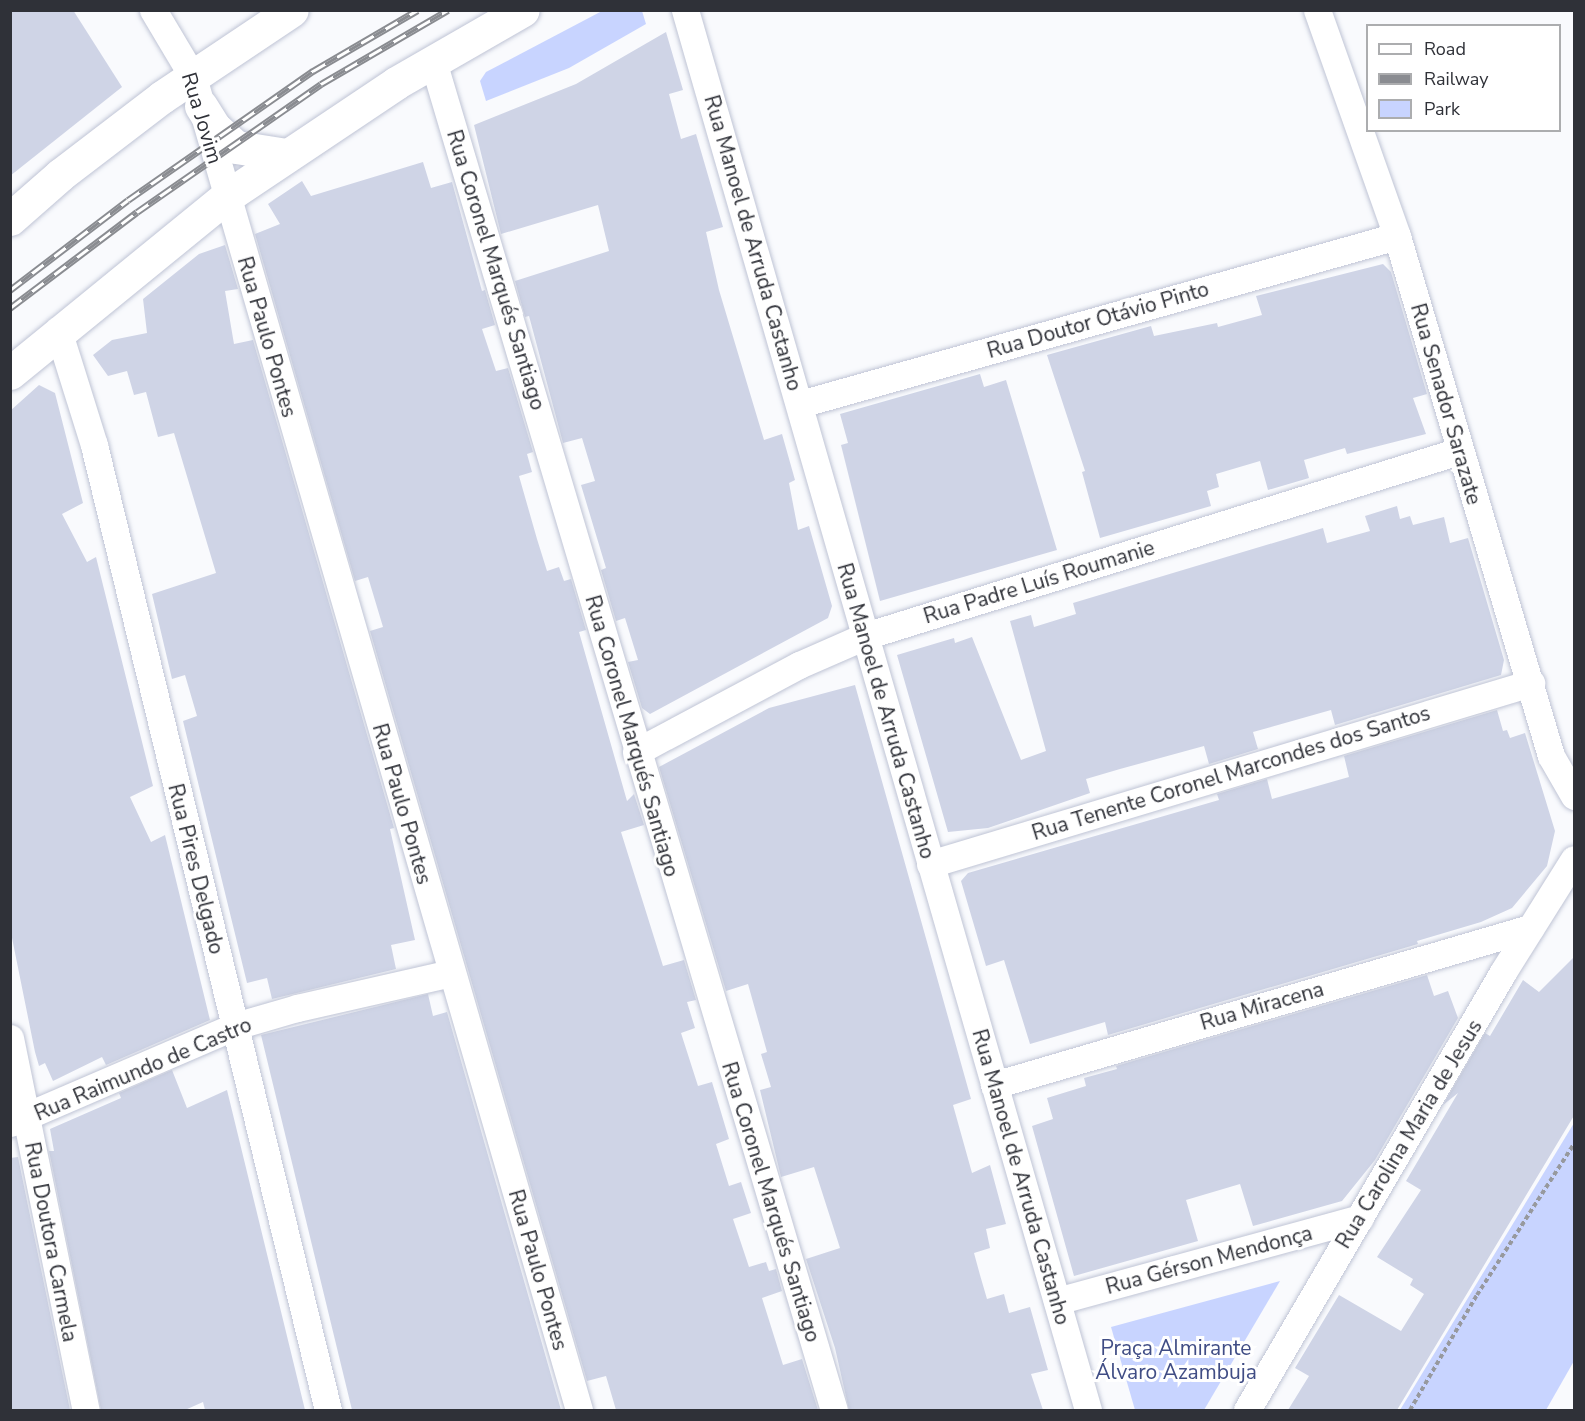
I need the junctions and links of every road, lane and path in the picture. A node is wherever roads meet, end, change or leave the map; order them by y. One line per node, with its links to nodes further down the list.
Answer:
1 (153, 10): 7 (street, Rua Jovim)
2 (291, 10): 7 (main road)
3 (524, 10): 6 (main road)
4 (685, 10): 14 (street, Rua Manoel de Arruda Castanho)
5 (1317, 10): 11 (street, Rua Senador Sarazate)
6 (433, 61): 8 (main road); 18 (street, Rua Coronel Marqués Santiago)
7 (197, 92): 8 (main road); 9 (street, Rua Jovim); 10 (main road)
8 (286, 155): 9 (main road)
9 (226, 197): 12 (main road); 23 (street, Rua Paulo Pontes)
10 (10, 219)
11 (1397, 236): 14 (street, Rua Doutor Otávio Pinto); 15 (street, Rua Senador Sarazate)
12 (58, 330): 13 (main road); 24 (street, Rua Pires Delgado)
13 (10, 373)
14 (800, 404): 16 (street, Rua Manoel de Arruda Castanho)
15 (1459, 451): 16 (street, Rua Padre Luís Roumanie); 17 (street, Rua Senador Sarazate)
16 (865, 636): 18 (street, Rua Padre Luís Roumanie); 21 (street, Rua Manoel de Arruda Castanho)
17 (1531, 683): 19 (street, Rua Senador Sarazate); 21 (street, Rua Tenente Coronel Marcondes dos Santos)
18 (636, 752): 34 (street, Rua Coronel Marqués Santiago)
19 (1575, 796)
20 (1575, 859): 22 (street, Rua Carolina Maria de Jesus)
21 (930, 864): 26 (street, Rua Manoel de Arruda Castanho)
22 (1530, 928): 26 (street, Rua Miracena); 29 (street, Rua Carolina Maria de Jesus)
23 (451, 973): 24 (street, Rua Raimundo de Castro); 33 (street, Rua Paulo Pontes)
24 (234, 1026): 27 (street, Rua Raimundo de Castro); 32 (street, Rua Pires Delgado)
25 (10, 1038): 27 (street, Rua Doutora Carmela)
26 (994, 1085): 30 (street, Rua Manoel de Arruda Castanho)
27 (19, 1121): 31 (street, Rua Doutora Carmela)
28 (1575, 1144): 37 (path)
29 (1360, 1218): 30 (street, Rua Gérson Mendonça); 36 (street, Rua Carolina Maria de Jesus)
30 (1057, 1301): 35 (street, Rua Manoel de Arruda Castanho)
31 (86, 1410)
32 (328, 1410)
33 (579, 1410)
34 (834, 1410)
35 (1088, 1410)
36 (1247, 1410)
37 (1410, 1410)

